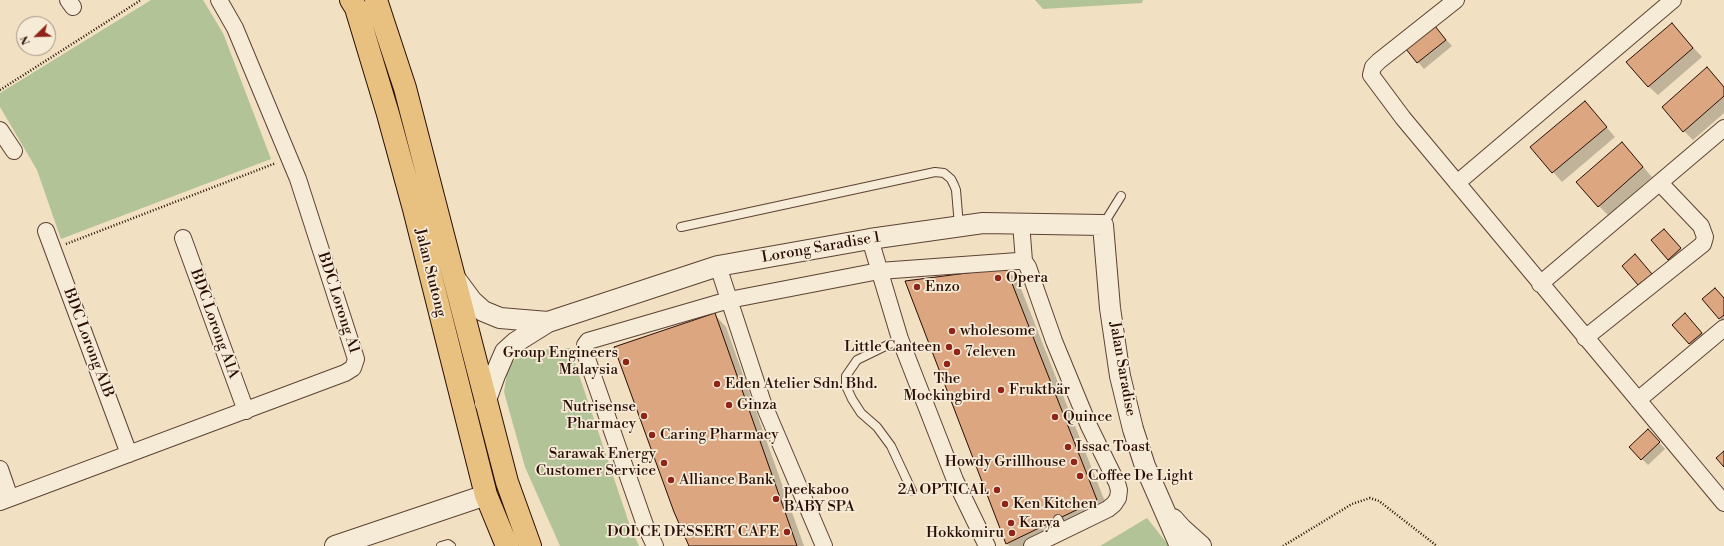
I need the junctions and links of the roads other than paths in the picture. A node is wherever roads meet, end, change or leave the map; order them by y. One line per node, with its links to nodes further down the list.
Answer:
1 (219, 0): 31 (street, BDC Lorong A1)
2 (351, 0): 36 (main road, Jalan Stutong)
3 (376, 0): 22 (main road, Jalan Stutong)
4 (1456, 0): 9 (street)
5 (1673, 0): 9 (street)
6 (1724, 128): 10 (street)
7 (0, 130): 8 (street)
8 (14, 152)
9 (1457, 183): 23 (street)
10 (1660, 183): 23 (street); 27 (street)
11 (1121, 196): 13 (lane)
12 (1021, 223): 13 (street, Lorong Saradise 1); 15 (street, Lorong Saradise 1); 19 (street)
13 (1103, 225): 39 (street, Jalan Saradise)
14 (681, 227): 15 (lane)
15 (959, 227): 18 (street, Lorong Saradise 1)
16 (46, 231): 32 (street, BDC Lorong A1B)
17 (183, 238): 31 (street, BDC Lorong A1A)
18 (870, 238): 20 (street, Lorong Saradise 1); 21 (street)
19 (1024, 262): 21 (street); 48 (street)
20 (718, 266): 24 (street); 25 (street, Lorong Saradise 1)
21 (879, 271): 24 (street); 28 (street)
22 (455, 278): 25 (street); 30 (main road, Jalan Stutong)
23 (1540, 284): 27 (street)
24 (729, 300): 45 (street); 46 (street)
25 (548, 322): 30 (street)
26 (1724, 328): 29 (street)
27 (1585, 338): 29 (street)
28 (900, 339): 35 (lane); 47 (street)
29 (1638, 400): 37 (street)
30 (485, 403): 34 (main road, Jalan Stutong)
31 (246, 411): 32 (street, BDC Lorong A1)
32 (130, 454): 38 (street, BDC Lorong A1)
33 (0, 469): 38 (street)
34 (506, 482): 36 (main road); 44 (main road, Jalan Stutong)
35 (912, 491)
36 (486, 495): 40 (street); 43 (main road, Jalan Stutong)
37 (1723, 499)
38 (5, 500)
39 (1164, 508): 49 (street); 50 (street)
40 (335, 546)
41 (441, 546): 42 (lane)
42 (451, 546)
43 (506, 546)
44 (530, 546)
45 (655, 546)
46 (824, 546)
47 (988, 546)
48 (1032, 546)
49 (1180, 546)
50 (1201, 546)

